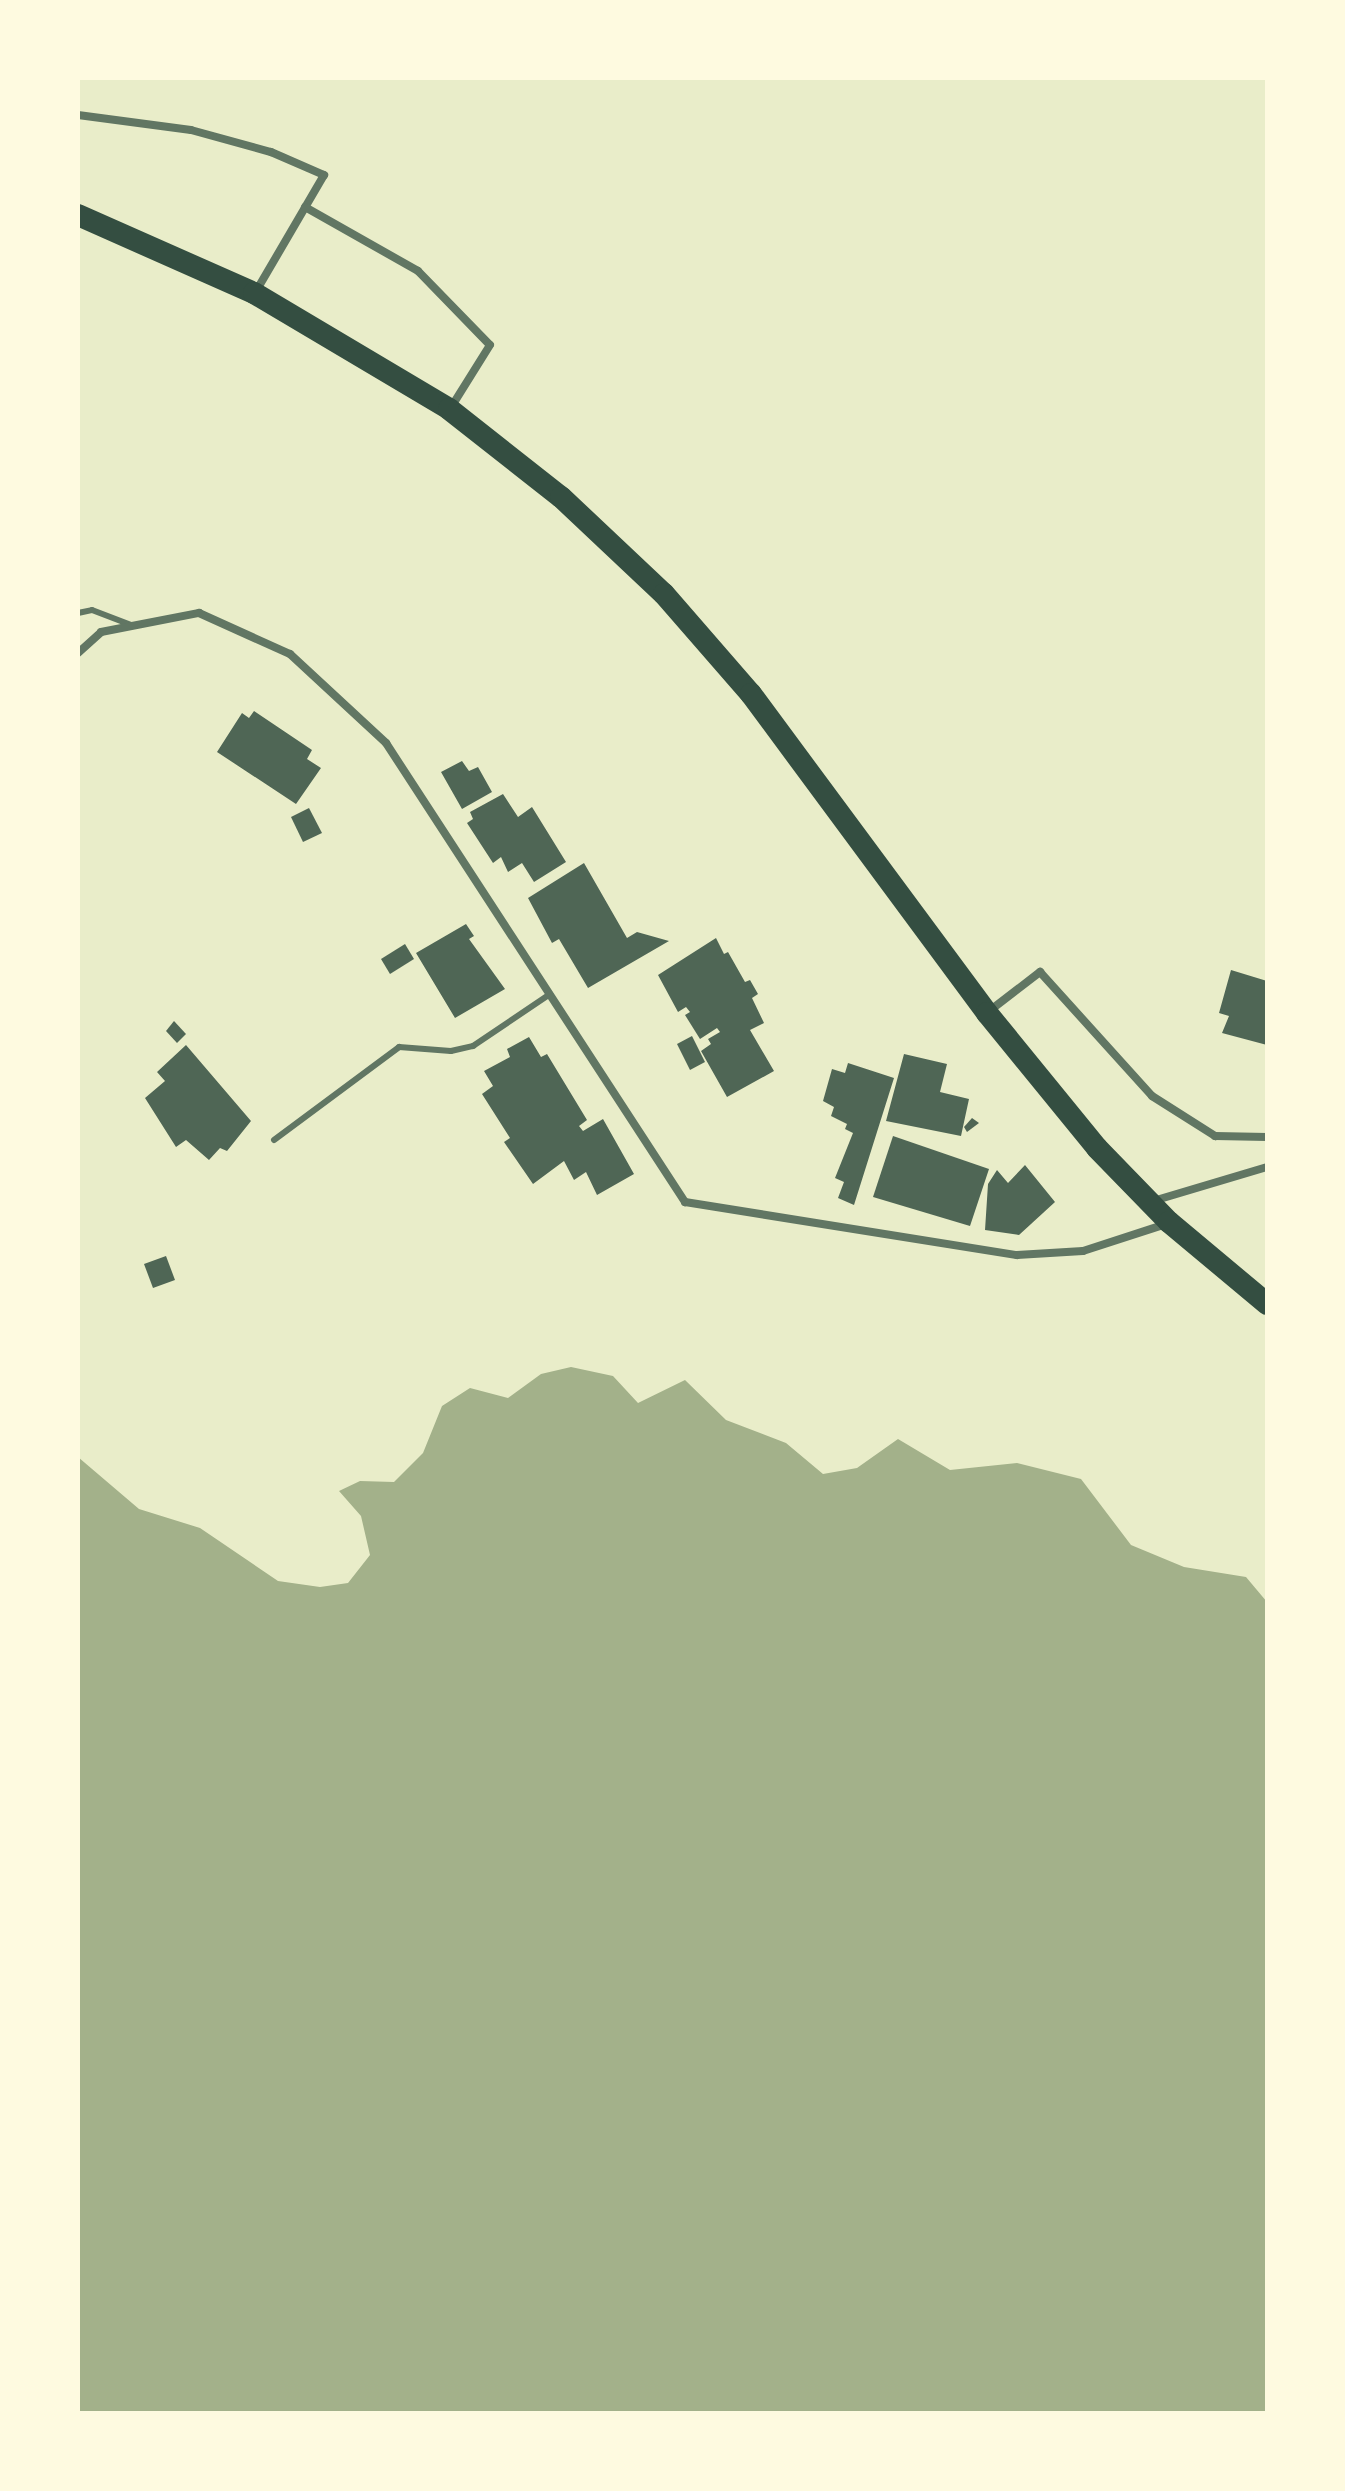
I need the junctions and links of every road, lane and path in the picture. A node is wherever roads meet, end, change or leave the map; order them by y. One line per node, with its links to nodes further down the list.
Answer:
1 (78, 115): 2 (street)
2 (305, 207): 4 (street); 5 (street)
3 (78, 215): 4 (highway)
4 (254, 293): 5 (highway)
5 (449, 409): 10 (highway)
6 (78, 613): 7 (lane)
7 (132, 626): 8 (street); 9 (street)
8 (78, 653)
9 (550, 994): 12 (lane); 15 (street)
10 (987, 1013): 11 (street); 14 (highway)
11 (1267, 1137)
12 (274, 1140)
13 (1267, 1167): 14 (street)
14 (1149, 1202): 15 (highway)
15 (1169, 1222): 16 (highway)
16 (1267, 1304)

